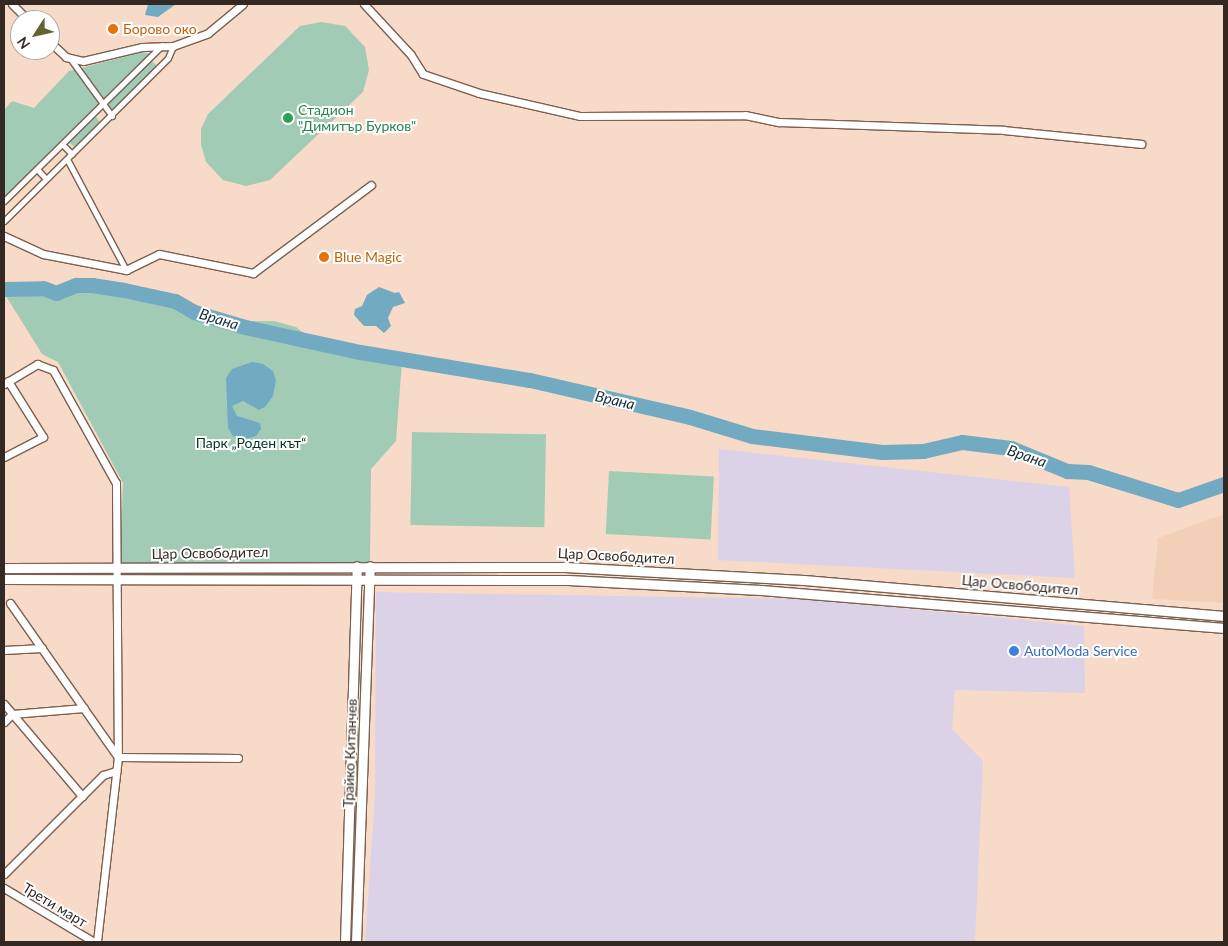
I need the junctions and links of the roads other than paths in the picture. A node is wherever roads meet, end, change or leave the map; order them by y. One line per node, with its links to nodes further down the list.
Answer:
1 (243, 4): 3 (street)
2 (364, 4): 11 (street)
3 (173, 46): 4 (street); 6 (street)
4 (160, 48): 6 (street); 7 (street); 8 (street)
5 (60, 51): 7 (street)
6 (168, 58): 9 (street)
7 (72, 61): 8 (street)
8 (102, 106): 9 (street); 10 (street)
9 (112, 116): 12 (street)
10 (62, 144): 12 (street); 14 (street)
11 (1141, 144)
12 (72, 154): 13 (street)
13 (67, 159): 15 (street); 20 (street)
14 (37, 169): 15 (street); 17 (street)
15 (46, 179): 18 (street)
16 (371, 185): 20 (street)
17 (4, 201)
18 (5, 217)
19 (4, 236): 20 (street)
20 (126, 270)
21 (6, 383): 22 (street); 26 (street)
22 (4, 457)
23 (357, 566): 24 (street, Цар Освободител); 26 (street, Цар Освободител); 29 (street, Трайко Китанчев)
24 (370, 566): 30 (street, Трайко Китанчев); 32 (street, Цар Освободител)
25 (4, 568): 26 (street, Цар Освободител)
26 (118, 568): 28 (street)
27 (4, 579): 28 (street, Цар Освободител)
28 (118, 579): 29 (street, Цар Освободител); 40 (street)
29 (357, 579): 30 (street, Цар Освободител); 47 (street, Трайко Китанчев)
30 (370, 579): 33 (street, Цар Освободител); 48 (street, Трайко Китанчев)
31 (10, 603): 34 (street)
32 (1224, 616)
33 (1224, 628)
34 (42, 648): 35 (street); 37 (street)
35 (4, 650)
36 (4, 704): 38 (street)
37 (84, 708): 38 (street); 40 (street)
38 (12, 714): 39 (street); 43 (street)
39 (4, 722)
40 (118, 757): 41 (street); 42 (street)
41 (238, 758)
42 (116, 771): 43 (street); 46 (street)
43 (82, 796): 44 (street)
44 (4, 874)
45 (4, 888): 46 (street, Трети март)
46 (96, 942)
47 (345, 942)
48 (356, 942)

